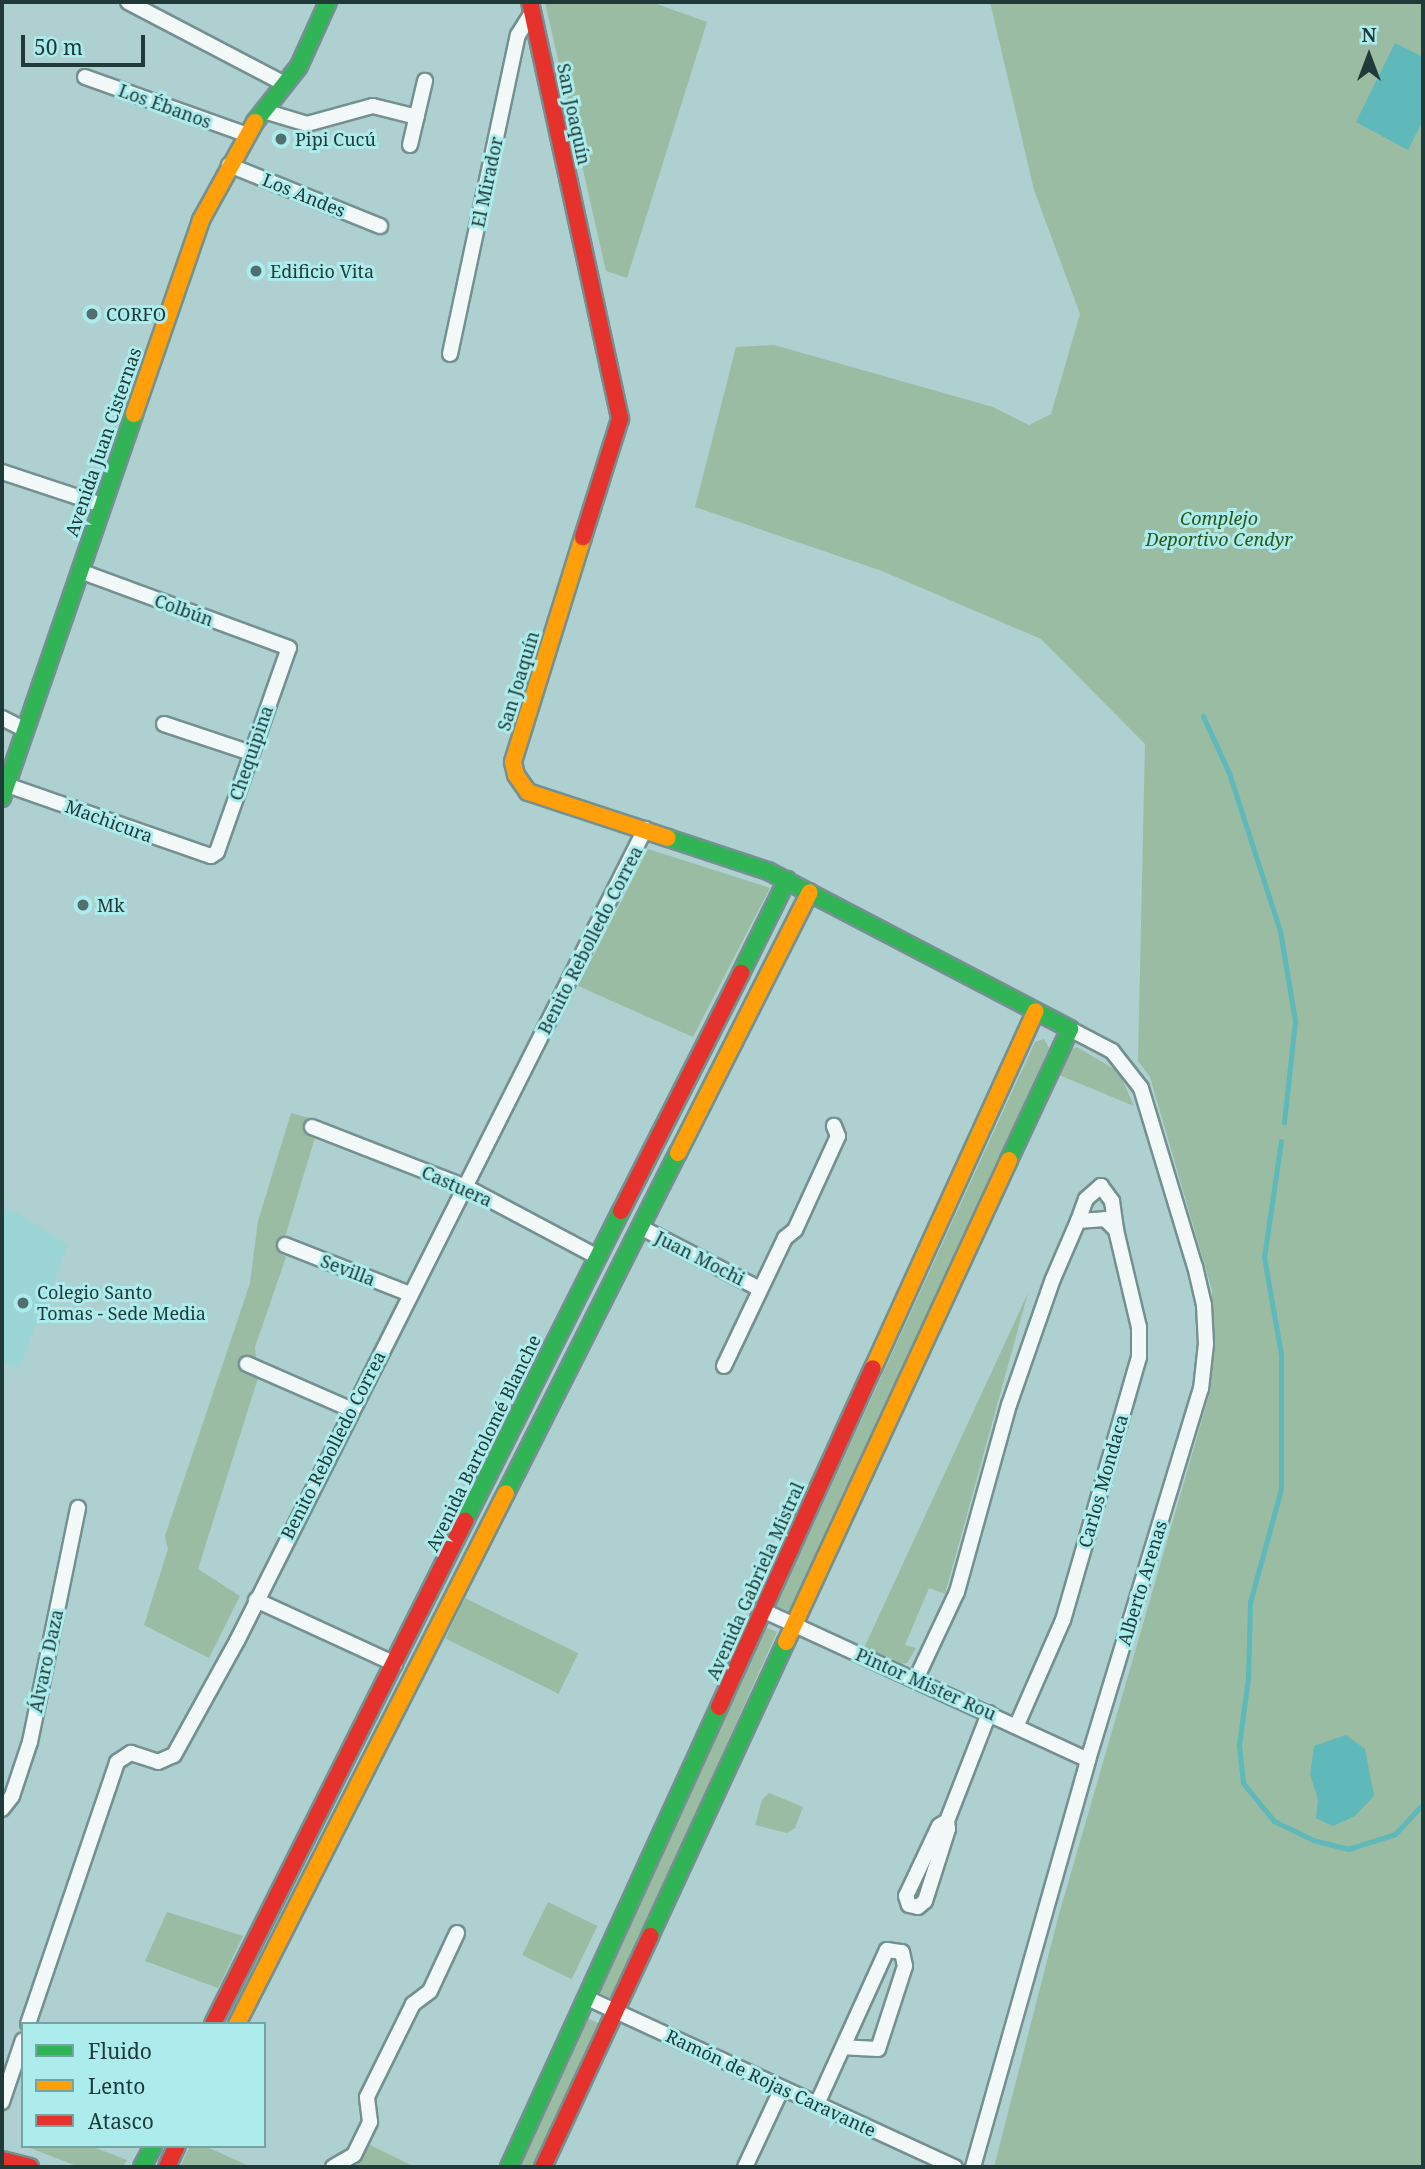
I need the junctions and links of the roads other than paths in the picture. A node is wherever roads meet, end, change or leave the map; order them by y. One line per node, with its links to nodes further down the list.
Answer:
1 (128, 2): 6 (street)
2 (328, 2): 6 (main road, Avenida Juan Cisternas)
3 (531, 7): 13 (street, El Mirador); 23 (main road, San Joaquín)
4 (85, 77): 9 (street, Los Ébanos)
5 (425, 82): 8 (street)
6 (285, 84): 7 (main road, Avenida Juan Cisternas)
7 (264, 110): 8 (street); 9 (main road, Avenida Juan Cisternas)
8 (417, 117): 10 (street)
9 (245, 134): 11 (main road, Avenida Juan Cisternas)
10 (410, 145)
11 (229, 165): 12 (street, Los Andes); 15 (main road, Avenida Juan Cisternas)
12 (380, 226)
13 (450, 354)
14 (2, 472): 15 (street)
15 (102, 505): 16 (main road, Avenida Juan Cisternas)
16 (79, 571): 17 (street, Colbún); 20 (main road, Avenida Juan Cisternas)
17 (289, 648): 21 (street, Chequipina)
18 (2, 718): 20 (street)
19 (164, 724): 21 (street)
20 (24, 729): 22 (main road, Avenida Juan Cisternas)
21 (251, 753): 24 (street, Chequipina)
22 (4, 792): 24 (street, Machicura)
23 (645, 830): 25 (main road, San Joaquín); 31 (street, Benito Rebolledo Correa)
24 (211, 856)
25 (787, 880): 26 (main road, San Joaquín); 36 (main road, Avenida Bartolomé Blanche)
26 (810, 892): 27 (main road, San Joaquín); 33 (main road)
27 (1036, 1012): 28 (main road, San Joaquín); 44 (main road, Avenida Gabriela Mistral)
28 (1070, 1029): 45 (main road); 50 (street, Alberto Arenas)
29 (834, 1126): 37 (street, Juan Mochi)
30 (312, 1127): 31 (street, Castuera)
31 (466, 1187): 36 (street, Castuera); 38 (street, Benito Rebolledo Correa)
32 (1078, 1221): 34 (street); 34 (street, Carlos Mondaca); 47 (street, Carlos Mondaca)
33 (640, 1227): 37 (street, Juan Mochi); 55 (main road)
34 (1116, 1230): 49 (street, Carlos Mondaca)
35 (285, 1245): 38 (street, Sevilla)
36 (596, 1256): 46 (main road, Avenida Bartolomé Blanche)
37 (760, 1289): 40 (street, Juan Mochi)
38 (410, 1294): 41 (street, Benito Rebolledo Correa)
39 (247, 1364): 41 (street)
40 (724, 1366)
41 (350, 1409): 43 (street, Benito Rebolledo Correa)
42 (78, 1508): 51 (street, Álvaro Daza)
43 (256, 1600): 46 (street); 58 (street, Benito Rebolledo Correa)
44 (762, 1610): 45 (street, Pintor Mister Rou); 56 (main road, Avenida Gabriela Mistral)
45 (795, 1625): 47 (street, Pintor Mister Rou); 57 (main road)
46 (395, 1664): 54 (main road, Avenida Bartolomé Blanche)
47 (916, 1679): 48 (street, Pintor Mister Rou)
48 (989, 1713): 49 (street, Pintor Mister Rou); 52 (street)
49 (1017, 1725): 50 (street, Pintor Mister Rou)
50 (1088, 1760): 77 (street, Alberto Arenas)
51 (2, 1808)
52 (947, 1821): 52 (street)
53 (457, 1933): 72 (street)
54 (230, 1988): 55 (main road); 59 (main road, Avenida Bartolomé Blanche)
55 (250, 1997): 60 (main road)
56 (587, 1998): 57 (street, Ramón de Rojas Caravante); 73 (main road, Avenida Gabriela Mistral)
57 (618, 2012): 63 (street, Ramón de Rojas Caravante); 74 (main road)
58 (29, 2022)
59 (214, 2022)
60 (238, 2022)
61 (21, 2046): 64 (street)
62 (844, 2047): 62 (street); 65 (street)
63 (782, 2088): 65 (street, Ramón de Rojas Caravante); 75 (street)
64 (2, 2102)
65 (817, 2104): 76 (street, Ramón de Rojas Caravante)
66 (152, 2148): 70 (main road)
67 (176, 2148): 71 (main road)
68 (2, 2160): 69 (main road)
69 (30, 2167)
70 (142, 2167)
71 (167, 2167)
72 (333, 2167)
73 (509, 2167)
74 (543, 2167)
75 (745, 2167)
76 (956, 2167)
77 (973, 2167)

